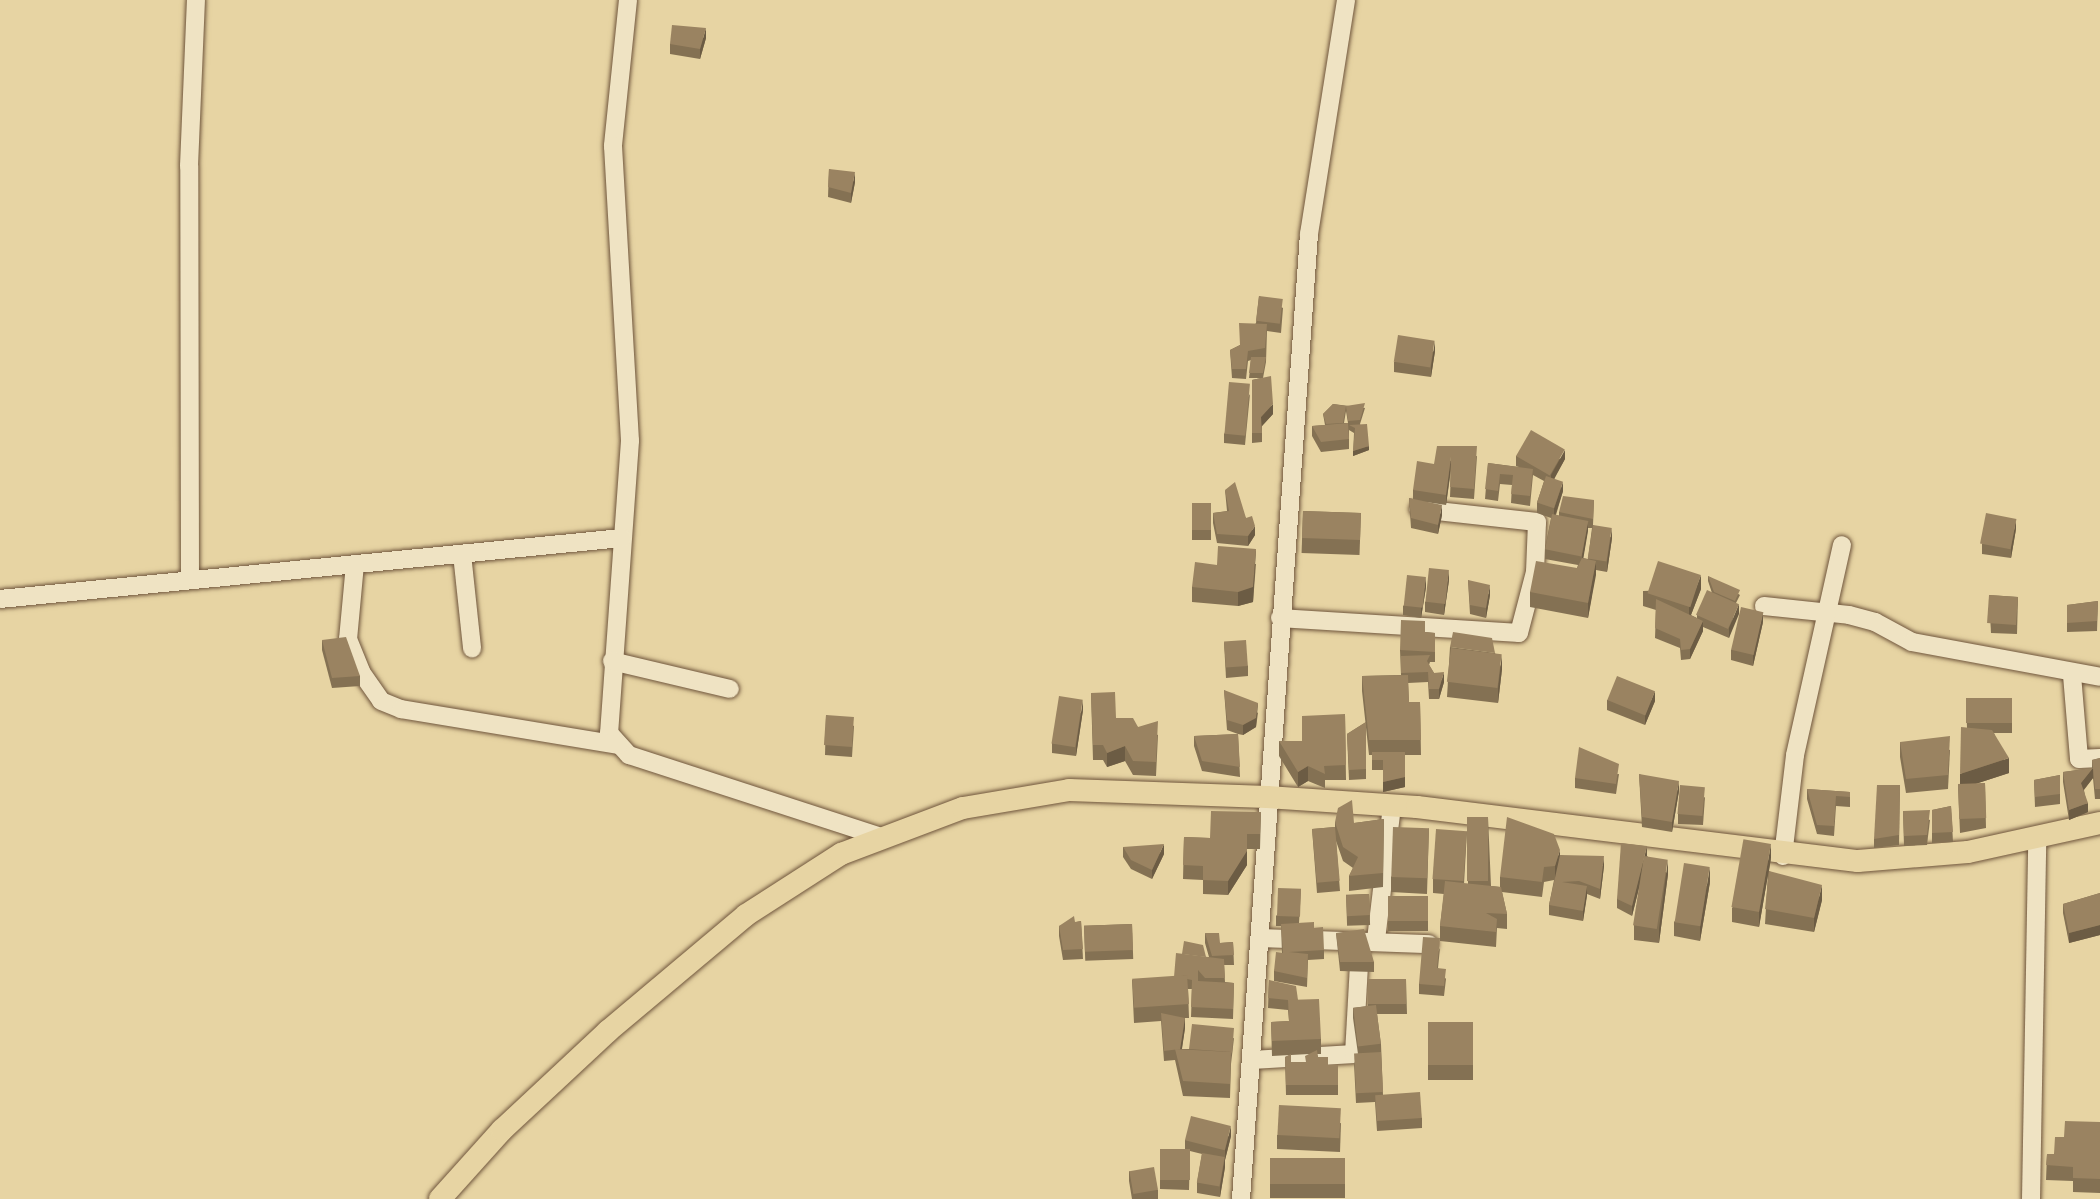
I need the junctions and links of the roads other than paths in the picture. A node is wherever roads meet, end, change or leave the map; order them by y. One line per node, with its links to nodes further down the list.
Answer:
1 (196, 0): 9 (street)
2 (628, 0): 5 (street)
3 (1346, 0): 13 (street)
4 (1409, 508): 13 (street)
5 (622, 538): 7 (street); 15 (street)
6 (1842, 545): 12 (street)
7 (462, 554): 8 (street); 14 (street)
8 (355, 564): 9 (street); 19 (street)
9 (190, 580): 10 (street)
10 (0, 599)
11 (1764, 606): 12 (street)
12 (1827, 613): 16 (street); 26 (street)
13 (1280, 618): 21 (street)
14 (472, 648)
15 (612, 661): 18 (street); 19 (street)
16 (2072, 675): 17 (street); 20 (street)
17 (2100, 677)
18 (730, 689)
19 (618, 745): 24 (street)
20 (2100, 758)
21 (1267, 797): 22 (main road); 24 (main road); 27 (street)
22 (1392, 806): 26 (main road); 28 (street)
23 (2100, 823): 25 (main road)
24 (882, 837): 31 (main road)
25 (2037, 841): 26 (main road); 33 (street)
26 (1783, 856)
27 (1262, 938): 28 (street); 30 (street)
28 (1368, 939): 29 (street); 30 (street)
29 (1429, 944)
30 (1252, 1060): 32 (street)
31 (440, 1199)
32 (1241, 1199)
33 (2031, 1199)

